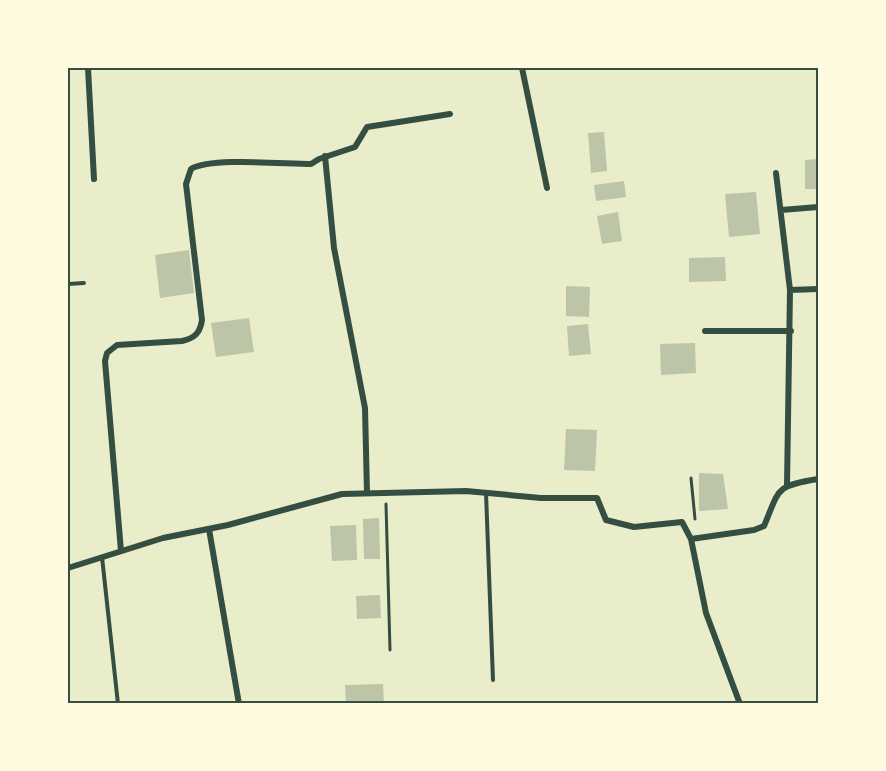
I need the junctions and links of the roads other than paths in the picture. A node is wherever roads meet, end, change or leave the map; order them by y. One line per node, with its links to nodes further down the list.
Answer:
1 (88, 68): 6 (street)
2 (522, 68): 7 (street)
3 (450, 114): 4 (street)
4 (325, 156): 18 (street); 22 (street)
5 (776, 173): 9 (street)
6 (94, 179)
7 (547, 188)
8 (819, 207): 9 (street)
9 (781, 210): 13 (street)
10 (84, 283): 11 (lane)
11 (68, 284)
12 (819, 289): 13 (street)
13 (790, 290): 15 (street)
14 (705, 331): 15 (street)
15 (791, 331): 17 (street)
16 (819, 479): 17 (street)
17 (787, 485): 21 (street)
18 (367, 493): 19 (street); 20 (street)
19 (486, 493): 21 (street); 25 (lane)
20 (209, 529): 22 (street); 27 (street)
21 (694, 539): 28 (street)
22 (121, 551): 23 (street)
23 (102, 556): 24 (street); 26 (lane)
24 (68, 567)
25 (493, 680)
26 (118, 704)
27 (239, 704)
28 (740, 704)

